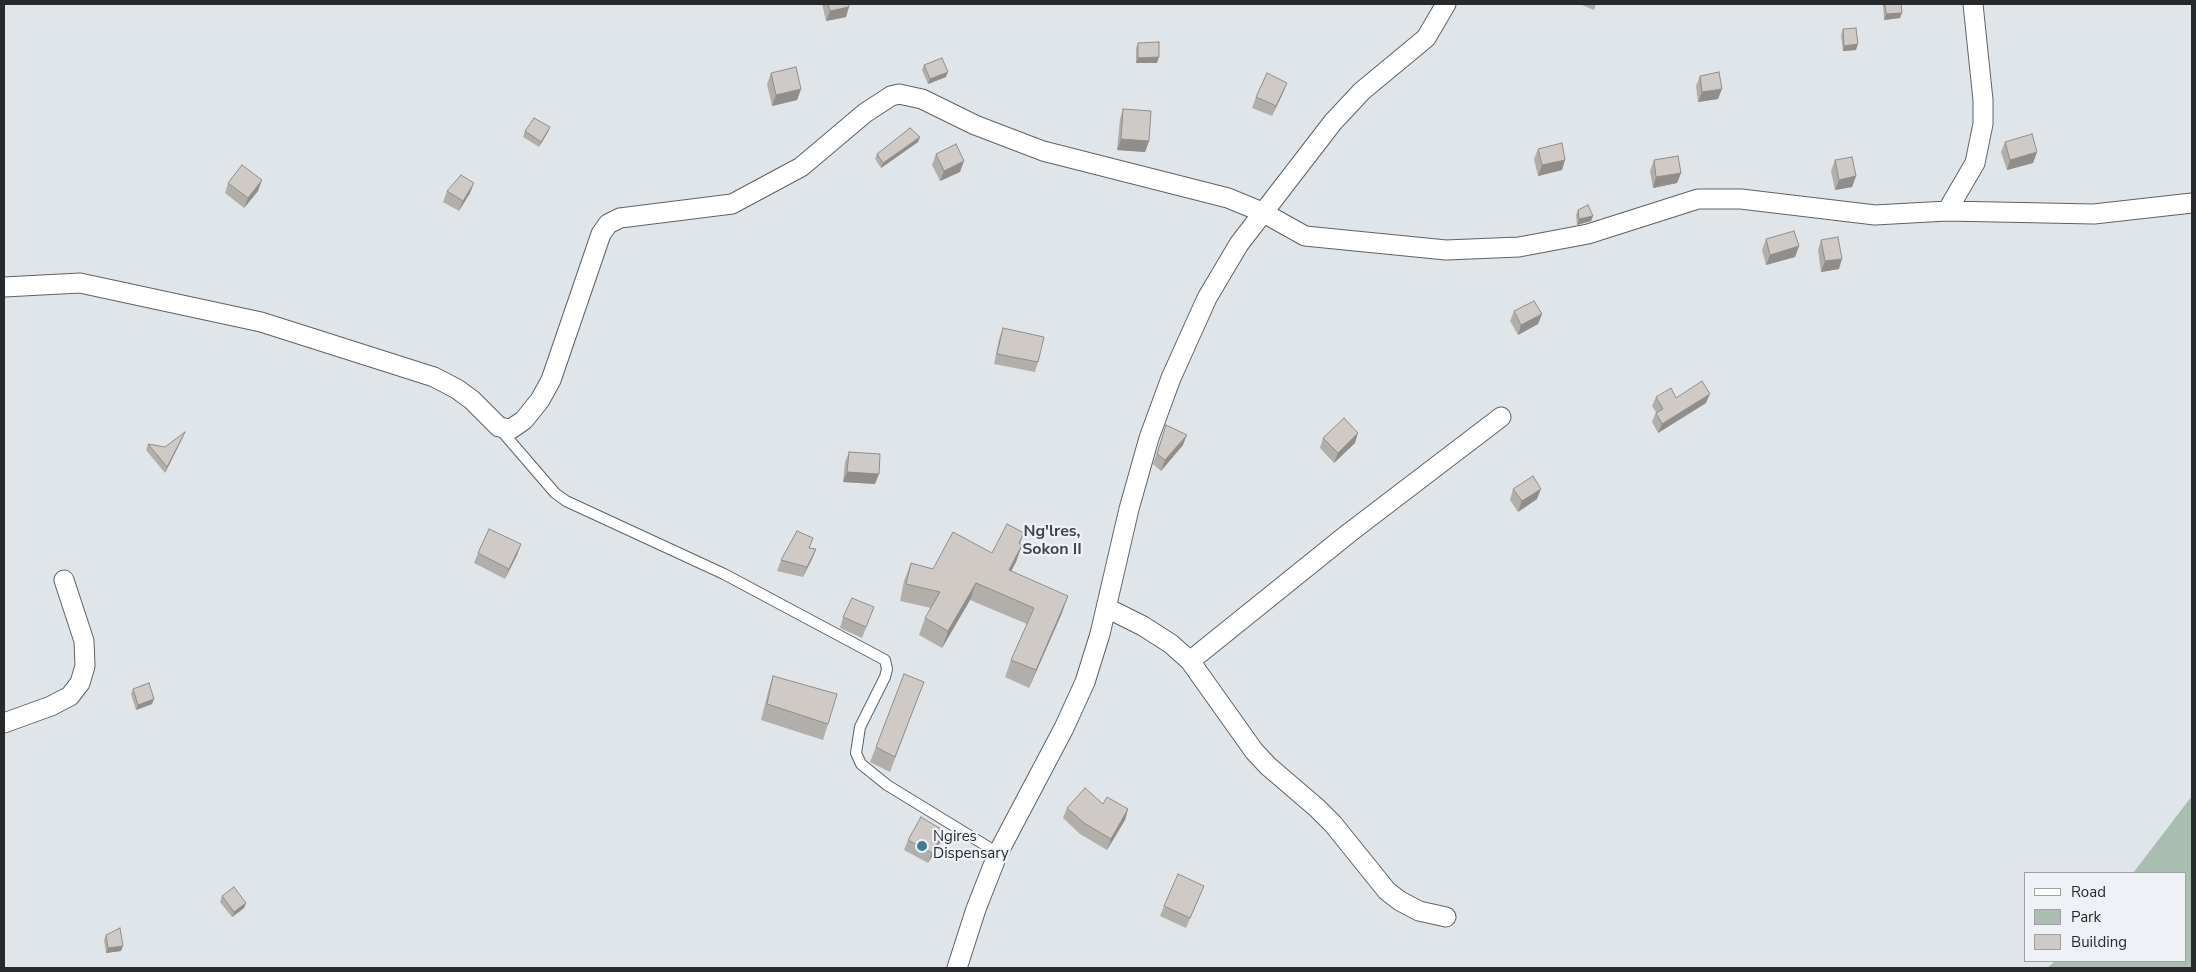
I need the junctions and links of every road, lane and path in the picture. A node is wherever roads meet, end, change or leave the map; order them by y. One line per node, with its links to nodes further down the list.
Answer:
1 (1446, 4): 5 (street)
2 (1973, 4): 4 (street)
3 (2192, 203): 4 (street)
4 (1947, 211): 5 (street)
5 (1262, 212): 8 (street); 10 (street)
6 (4, 287): 8 (street)
7 (1501, 417): 11 (street)
8 (499, 427): 13 (lane)
9 (64, 580): 12 (street)
10 (1106, 608): 11 (street); 13 (street)
11 (1190, 661): 14 (street)
12 (4, 723)
13 (998, 853): 15 (street)
14 (1446, 917)
15 (957, 968)

